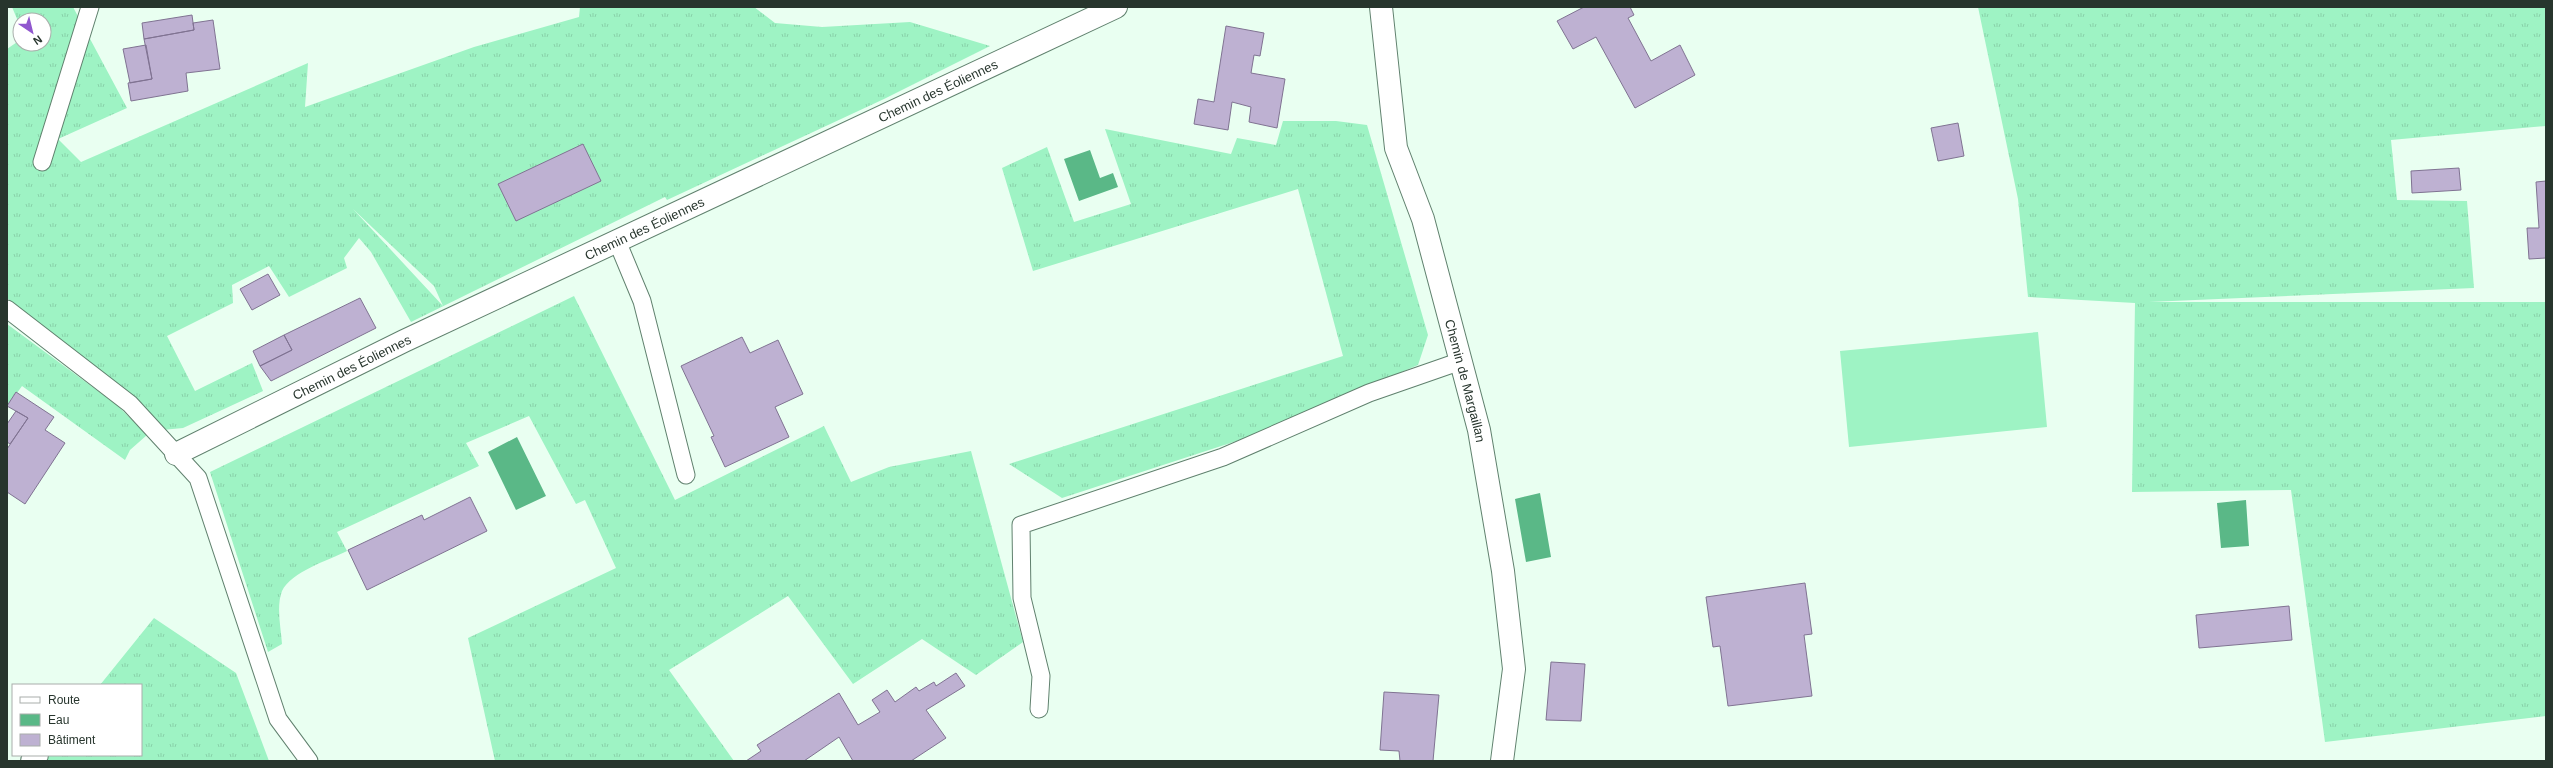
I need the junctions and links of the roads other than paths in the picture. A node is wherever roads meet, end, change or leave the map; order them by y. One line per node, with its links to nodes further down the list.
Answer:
1 (90, 7): 4 (lane)
2 (1116, 7): 5 (street, Chemin des Éoliennes)
3 (1381, 7): 7 (street, Chemin de Margaillan)
4 (42, 162)
5 (617, 241): 8 (street, Chemin des Éoliennes); 9 (lane)
6 (7, 309): 8 (lane)
7 (1460, 361): 10 (lane); 12 (street, Chemin de Margaillan)
8 (176, 454): 11 (lane)
9 (686, 475)
10 (1039, 709)
11 (309, 761)
12 (1502, 761)

